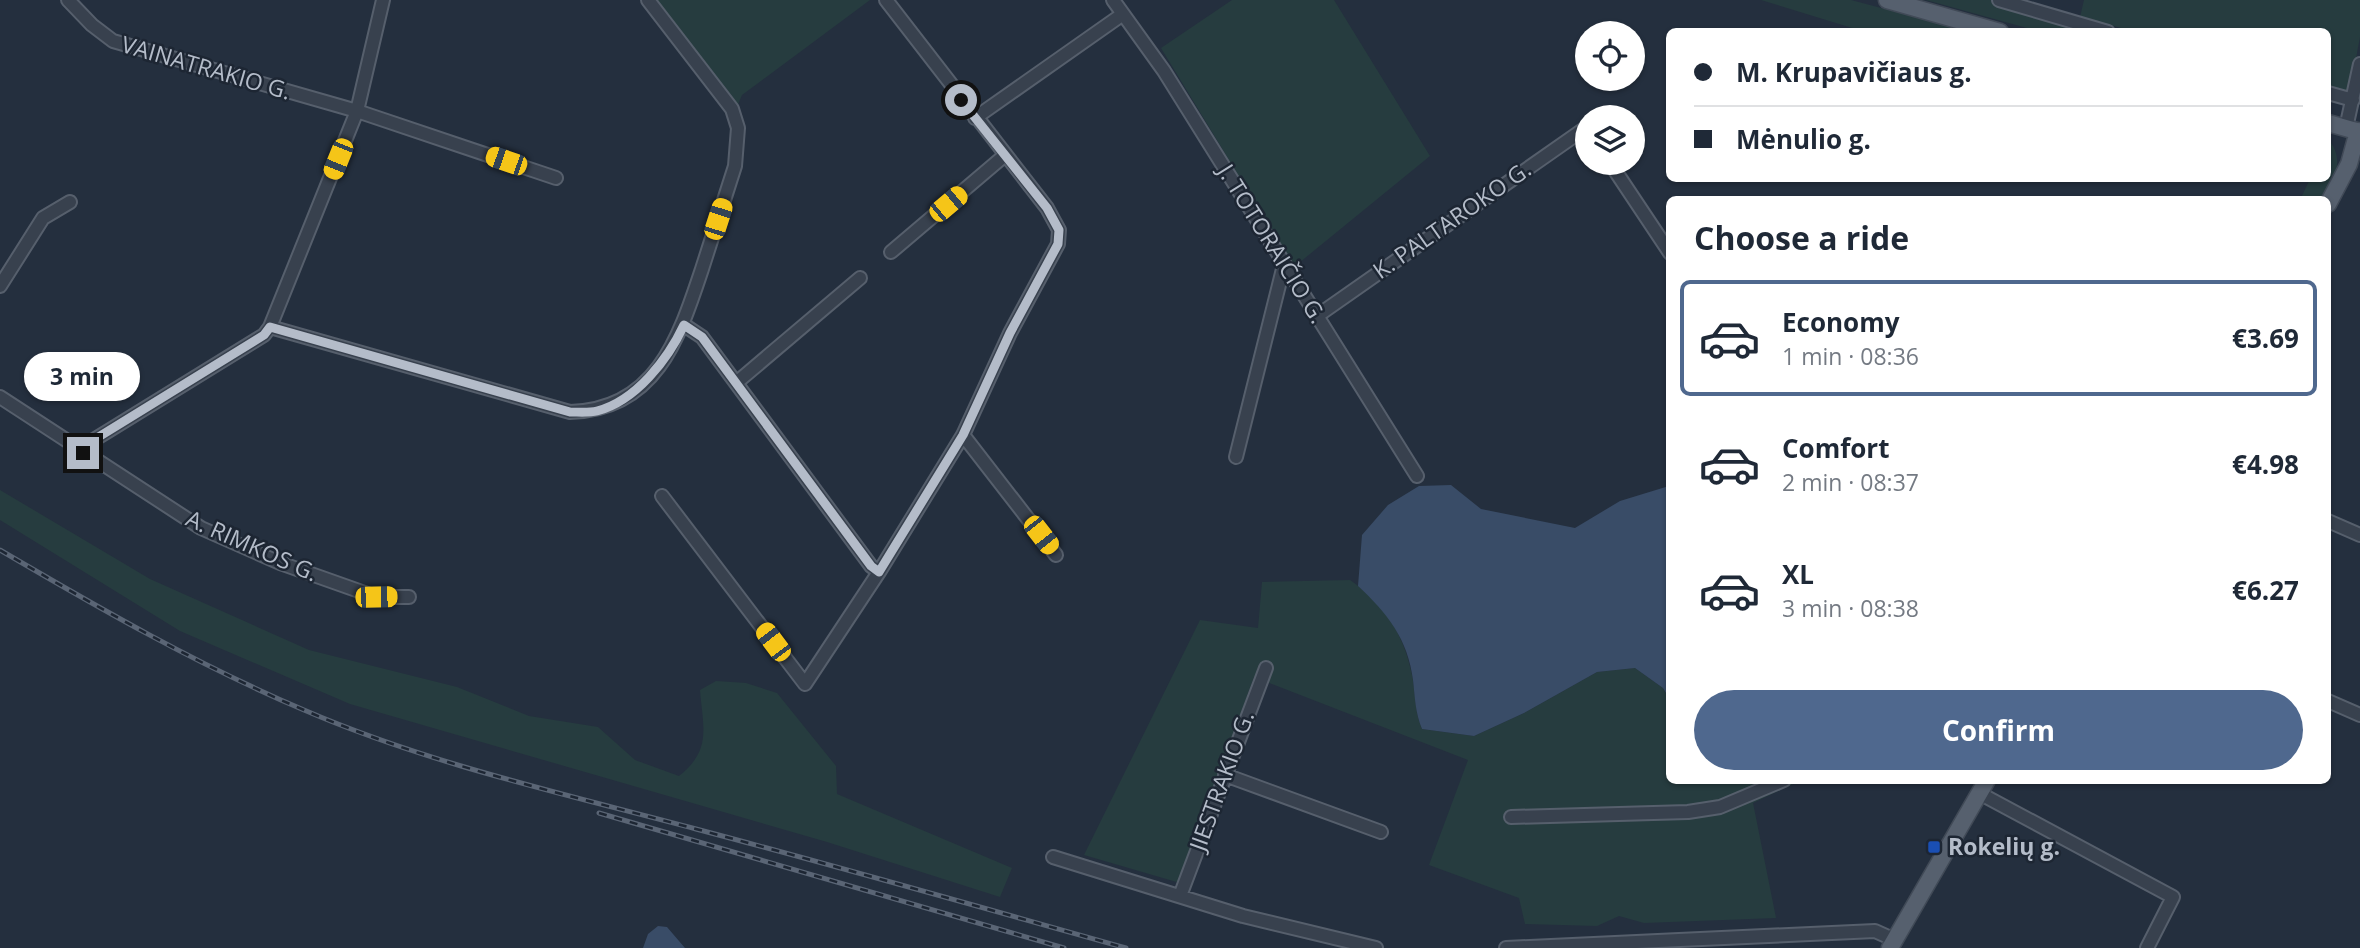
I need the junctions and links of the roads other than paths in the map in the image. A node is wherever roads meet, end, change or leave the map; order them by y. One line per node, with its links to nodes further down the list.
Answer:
1 (68, 0): 14 (street, VAINATRAKIO G.)
2 (383, 0): 14 (street)
3 (648, 0): 30 (street)
4 (886, 0): 15 (street)
5 (1114, 0): 8 (street, J. TOTORAIČIO G.)
6 (1887, 0): 9 (main road)
7 (1998, 0): 10 (street)
8 (1123, 14): 15 (street); 26 (street, J. TOTORAIČIO G.)
9 (1986, 28)
10 (2094, 28)
11 (2360, 64): 13 (street)
12 (2331, 94): 13 (street)
13 (2353, 100): 17 (street)
14 (357, 111): 21 (street, VAINATRAKIO G.); 31 (street)
15 (975, 118): 19 (street)
16 (2331, 124): 17 (main road)
17 (2355, 130): 22 (main road)
18 (1575, 135): 29 (street, K. PALTAROKO G.)
19 (1004, 156): 25 (street); 34 (street)
20 (1618, 175): 24 (street)
21 (556, 178)
22 (2331, 198)
23 (71, 202): 28 (street)
24 (1666, 247)
25 (891, 251)
26 (1284, 265): 29 (street, J. TOTORAIČIO G.); 36 (street)
27 (860, 278): 32 (street)
28 (0, 286)
29 (1317, 316): 37 (street, J. TOTORAIČIO G.)
30 (684, 325): 31 (street); 32 (street)
31 (270, 327): 35 (street)
32 (736, 383): 42 (street)
33 (0, 397): 35 (street, A. RIMKOS G.)
34 (963, 435): 41 (street); 42 (street)
35 (83, 453): 43 (street, A. RIMKOS G.)
36 (1236, 457)
37 (1417, 476)
38 (662, 496): 42 (street)
39 (2331, 522): 40 (street)
40 (2360, 535)
41 (1056, 555)
42 (879, 572)
43 (409, 597)
44 (1266, 668): 47 (street, JIESTRAKIO G.)
45 (2331, 702): 46 (street)
46 (2360, 715)
47 (1225, 775): 51 (street); 53 (street, JIESTRAKIO G.)
48 (1775, 784): 50 (street)
49 (1983, 787): 54 (main road); 57 (street)
50 (1511, 817)
51 (1381, 832)
52 (1053, 857): 53 (street)
53 (1180, 896): 55 (street)
54 (1893, 944): 56 (street)
55 (1376, 948)
56 (1506, 948)
57 (2147, 948)

